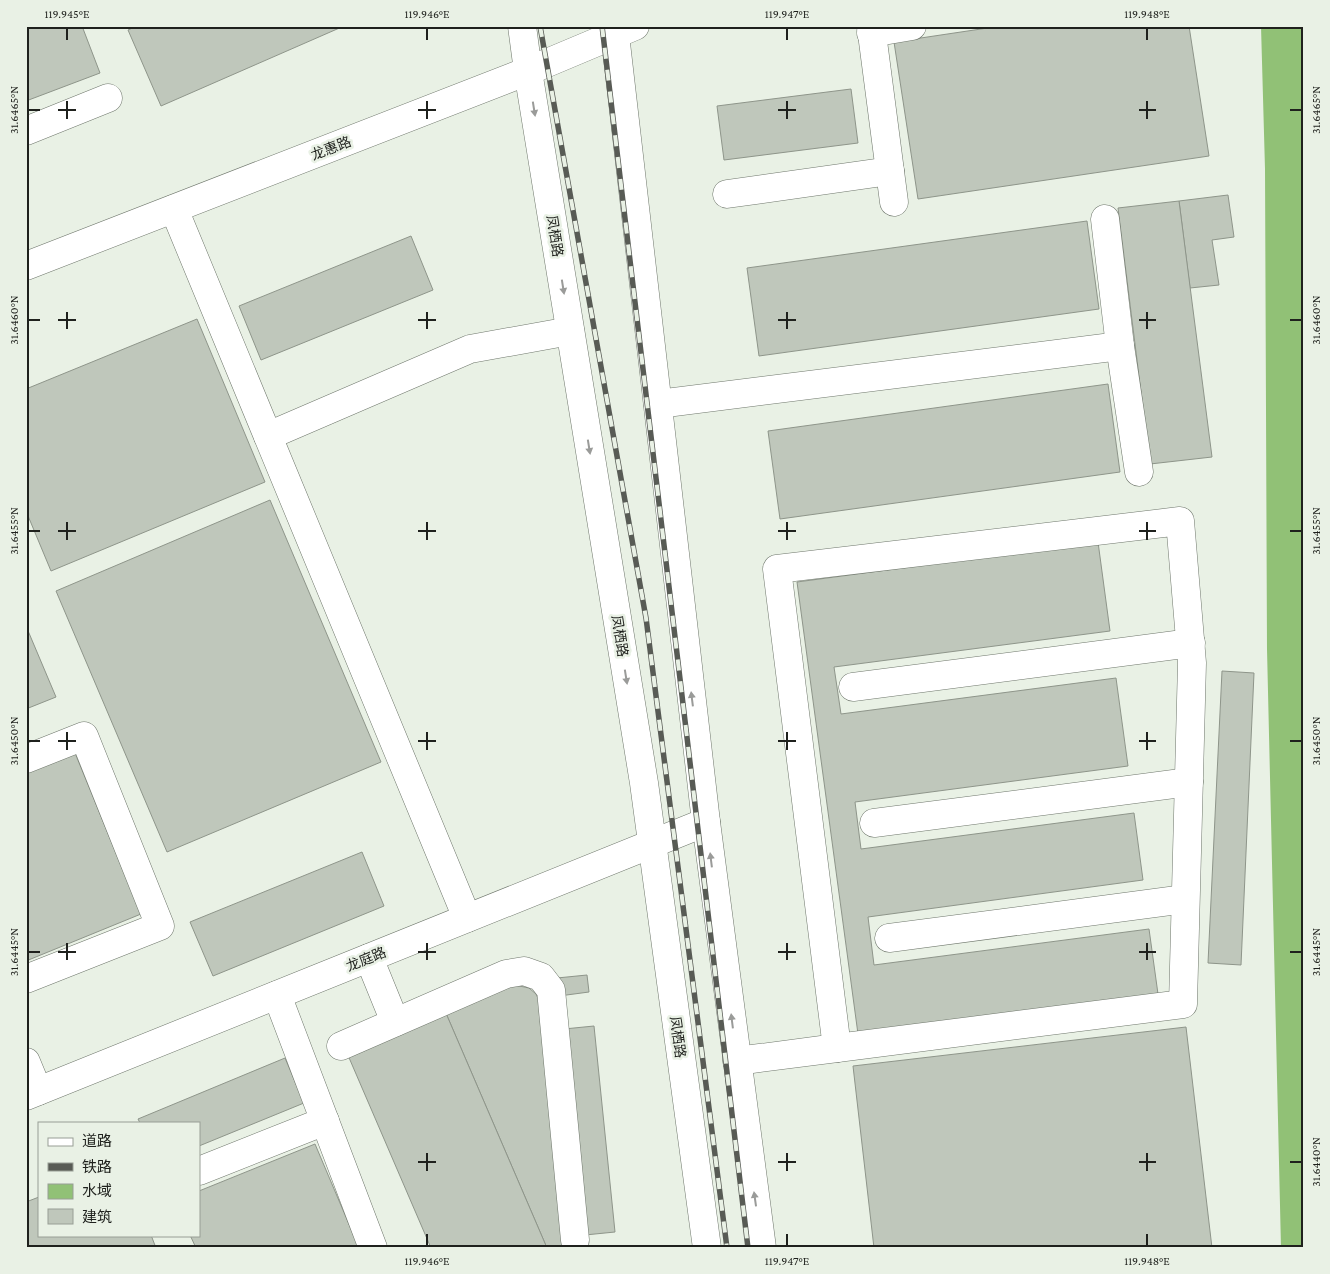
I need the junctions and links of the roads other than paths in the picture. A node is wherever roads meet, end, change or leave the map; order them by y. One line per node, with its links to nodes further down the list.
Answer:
1 (522, 26): 5 (main road, 凤栖路)
2 (912, 26): 4 (main road)
3 (621, 29): 5 (main road, 龙惠路); 16 (main road)
4 (871, 30): 8 (main road)
5 (528, 71): 11 (main road, 龙惠路); 14 (main road, 凤栖路, one-way to 14)
6 (108, 98): 7 (main road)
7 (26, 131)
8 (890, 171): 9 (main road); 10 (main road)
9 (727, 194)
10 (894, 202)
11 (174, 209): 13 (main road, 龙惠路); 17 (main road)
12 (1105, 219): 15 (main road)
13 (26, 266)
14 (570, 331): 17 (main road); 25 (main road, 凤栖路, one-way to 25)
15 (1120, 346): 16 (main road); 18 (main road)
16 (658, 404): 23 (main road, one-way to 16)
17 (268, 436): 27 (main road)
18 (1139, 472)
19 (1191, 643): 20 (main road); 22 (main road); 34 (main road)
20 (853, 687)
21 (26, 759): 30 (main road)
22 (1189, 782): 24 (main road); 26 (main road)
23 (706, 822): 25 (main road, 龙庭路); 35 (main road, one-way to 23)
24 (874, 823)
25 (651, 845): 27 (main road, 龙庭路); 42 (main road, 凤栖路)
26 (1185, 899): 28 (main road); 34 (main road)
27 (468, 918): 29 (main road, 龙庭路)
28 (890, 938)
29 (369, 958): 31 (main road, 龙庭路); 32 (main road)
30 (26, 979)
31 (277, 995): 37 (main road, 龙庭路); 38 (main road)
32 (395, 1022): 33 (main road); 40 (main road)
33 (341, 1046)
34 (837, 1048): 35 (main road)
35 (737, 1061): 43 (main road, one-way to 35)
36 (26, 1062): 37 (main road)
37 (32, 1094)
38 (325, 1121): 39 (main road); 41 (main road)
39 (200, 1171)
40 (575, 1240)
41 (373, 1248)
42 (707, 1248)
43 (762, 1248)

